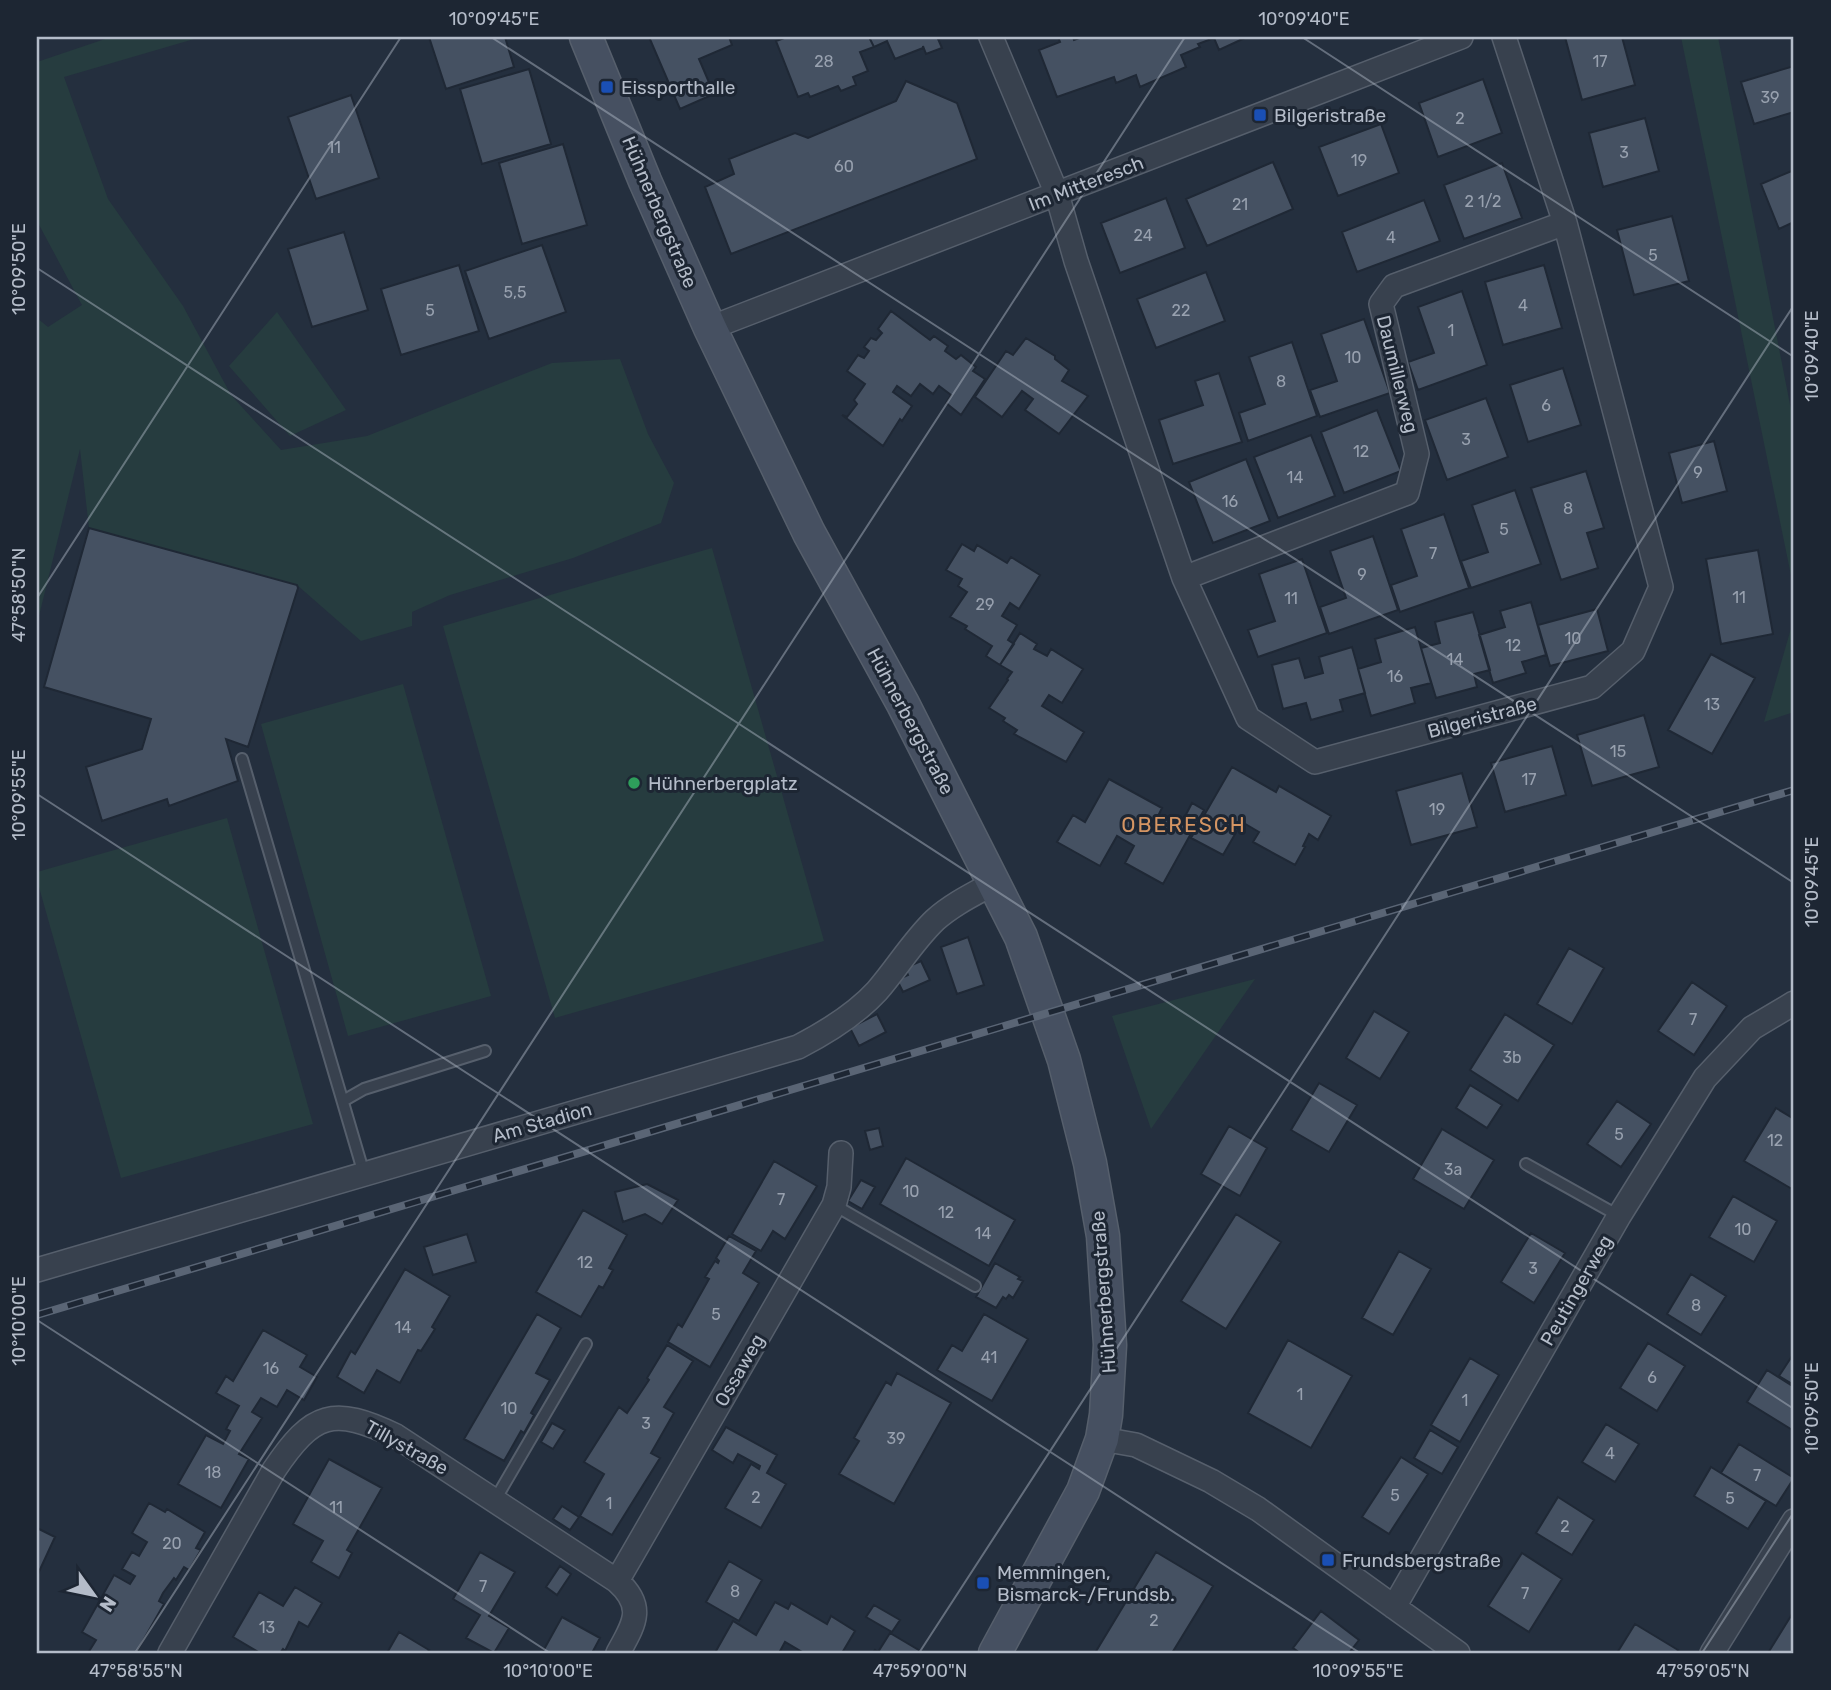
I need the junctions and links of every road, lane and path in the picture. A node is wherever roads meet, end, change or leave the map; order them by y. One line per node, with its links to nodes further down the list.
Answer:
1 (586, 37): 7 (street, Hühnerbergstraße)
2 (991, 37): 5 (street, Bilgeristraße)
3 (1461, 37): 5 (street, Im Mitteresch)
4 (1504, 37): 6 (street, Bilgeristraße)
5 (1057, 194): 7 (street, Im Mitteresch); 8 (street, Bilgeristraße)
6 (1565, 223): 8 (street, Daumillerweg); 8 (street, Bilgeristraße)
7 (710, 328): 10 (street, Hühnerbergstraße)
8 (1184, 578)
9 (242, 759): 13 (lane)
10 (994, 883): 16 (street, Am Stadion); 22 (street, Hühnerbergstraße)
11 (1794, 1003): 18 (street, Peutingerweg)
12 (485, 1051): 13 (lane)
13 (343, 1101): 16 (lane)
14 (841, 1153): 17 (street, Ossaweg)
15 (1526, 1164): 18 (lane)
16 (364, 1174): 19 (street, Am Stadion)
17 (834, 1205): 20 (lane); 25 (street, Ossaweg)
18 (1619, 1216): 26 (street, Peutingerweg)
19 (37, 1270)
20 (975, 1286)
21 (586, 1343): 23 (lane)
22 (1102, 1439): 26 (street); 29 (street, Hühnerbergstraße)
23 (495, 1500): 25 (street, Tillystraße); 27 (street, Tillystraße)
24 (1794, 1521): 31 (street)
25 (617, 1581): 28 (street, Tillystraße)
26 (1394, 1607): 30 (street)
27 (170, 1653)
28 (618, 1653)
29 (995, 1653)
30 (1458, 1653)
31 (1712, 1653)

